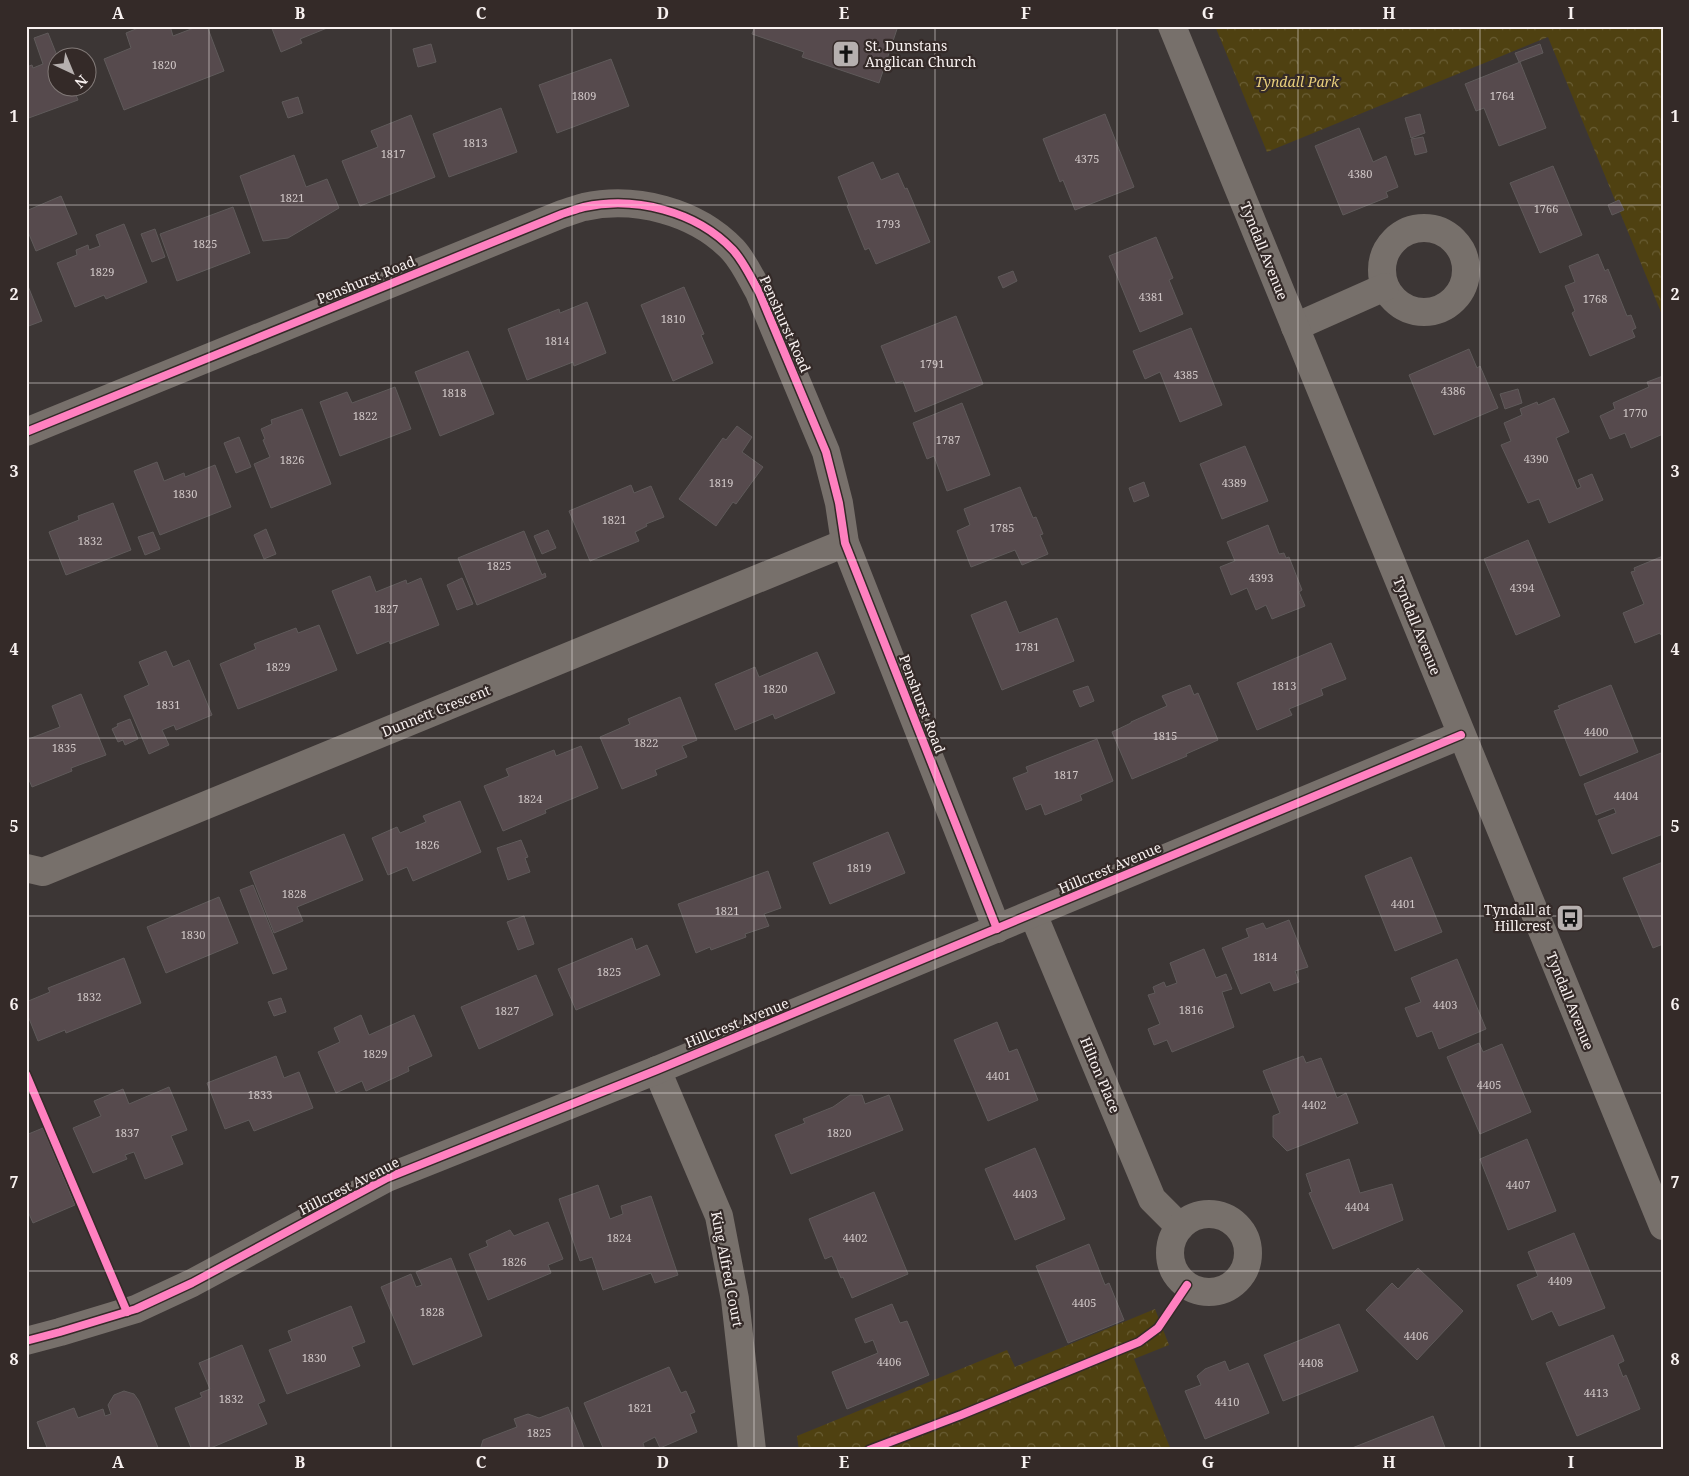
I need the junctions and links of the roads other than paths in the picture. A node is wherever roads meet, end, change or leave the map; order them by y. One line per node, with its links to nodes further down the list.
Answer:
1 (1172, 26): 3 (street, Tyndall Avenue)
2 (1385, 287): 3 (street)
3 (1295, 327): 6 (street, Tyndall Avenue)
4 (26, 432): 5 (street, Penshurst Road)
5 (845, 543): 7 (street, Dunnett Crescent); 9 (street, Penshurst Road)
6 (1461, 735): 8 (street, Hillcrest Avenue); 11 (street, Tyndall Avenue)
7 (26, 868)
8 (1033, 914): 9 (street, Hillcrest Avenue); 12 (street, Hilton Place)
9 (997, 929): 10 (street, Hillcrest Avenue)
10 (657, 1070): 13 (street, Hillcrest Avenue); 14 (street, King Alfred Court)
11 (1663, 1226)
12 (1180, 1227)
13 (26, 1341)
14 (752, 1450)

